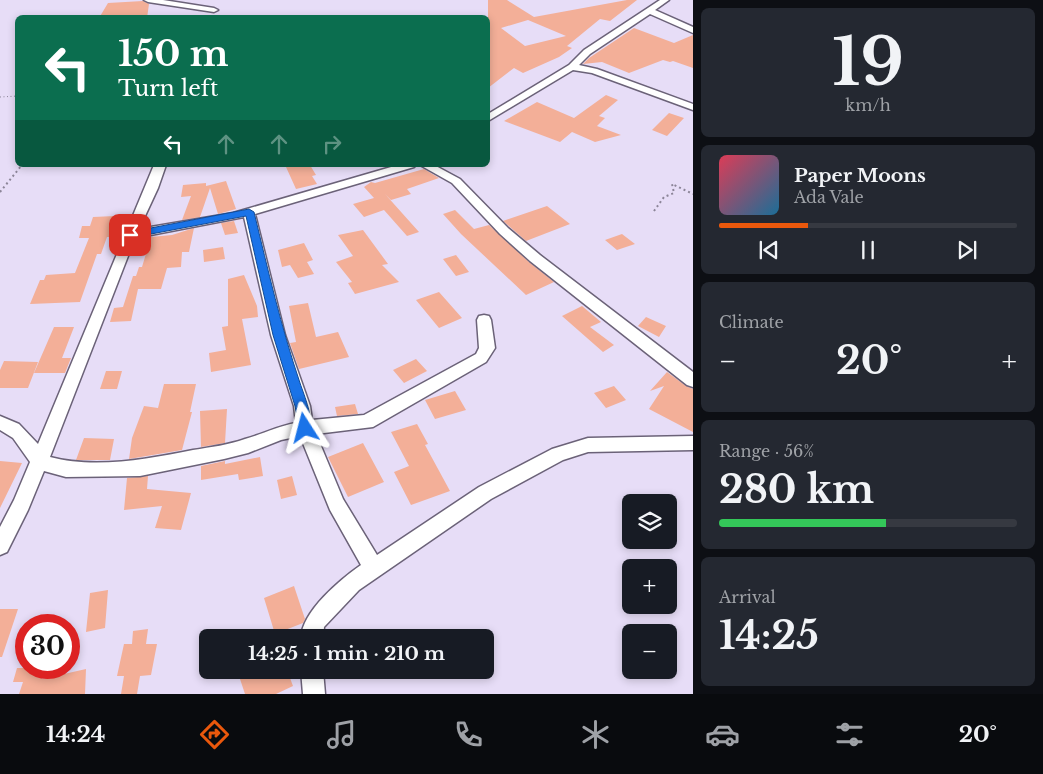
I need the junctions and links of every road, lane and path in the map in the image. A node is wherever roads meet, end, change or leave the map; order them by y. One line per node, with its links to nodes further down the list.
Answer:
1 (148, 0): 5 (street)
2 (219, 0): 5 (street)
3 (666, 0): 4 (street)
4 (648, 10): 6 (street); 7 (street)
5 (214, 14)
6 (693, 30)
7 (572, 67): 10 (street); 11 (street)
8 (15, 96): 9 (path)
9 (0, 97)
10 (693, 107)
11 (490, 117)
12 (20, 167): 16 (path)
13 (159, 167): 20 (street)
14 (403, 167): 19 (street)
15 (430, 167): 22 (street)
16 (0, 192)
17 (693, 194): 18 (path)
18 (654, 211)
19 (249, 212): 20 (street); 24 (street)
20 (130, 235): 26 (street)
21 (484, 320): 24 (street)
22 (693, 381)
23 (0, 423): 26 (street)
24 (305, 428): 26 (street); 28 (street)
25 (693, 443): 28 (street)
26 (40, 462): 27 (street)
27 (0, 546)
28 (374, 568): 29 (street)
29 (314, 629)
30 (313, 679): 31 (street)
31 (314, 694)

